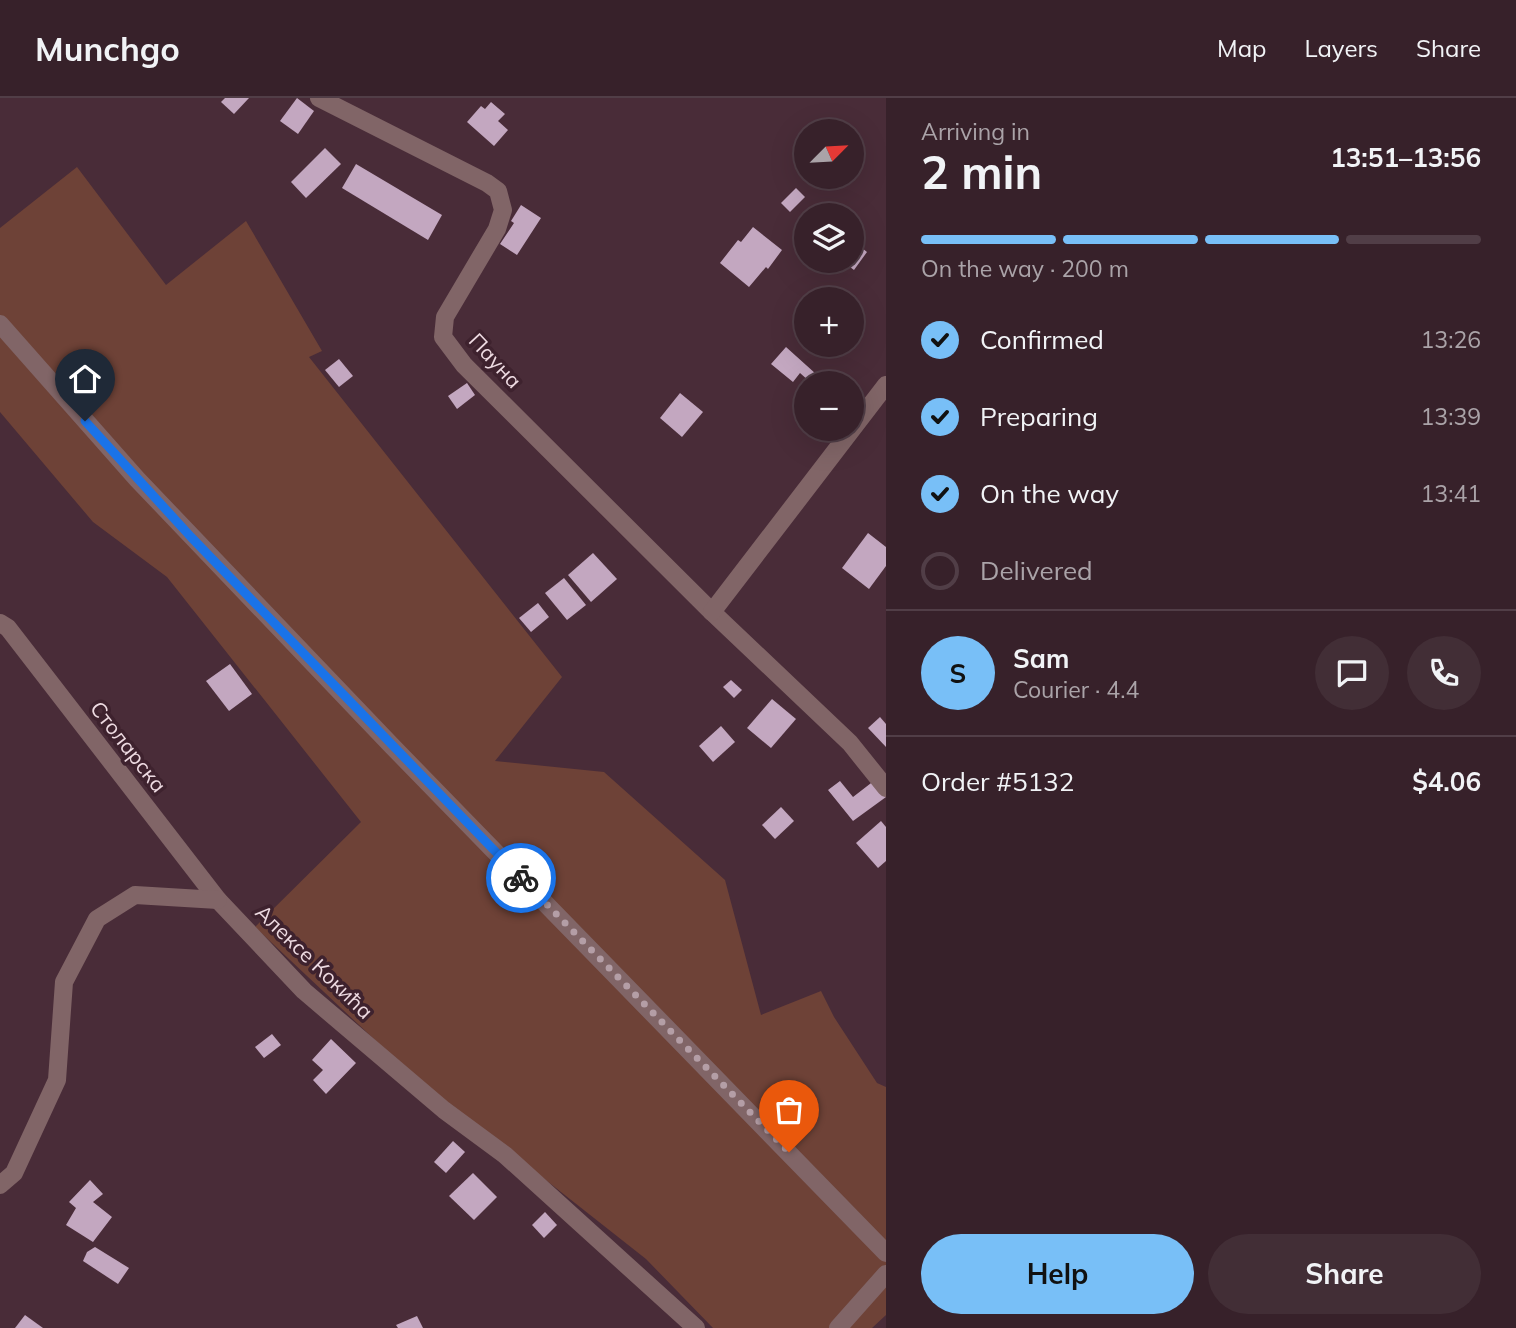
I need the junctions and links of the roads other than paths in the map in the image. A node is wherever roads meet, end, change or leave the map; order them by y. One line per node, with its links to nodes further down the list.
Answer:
1 (319, 98): 4 (street, Пауна)
2 (0, 324): 9 (street)
3 (886, 385): 4 (street)
4 (712, 612): 6 (street, Пауна)
5 (0, 623): 7 (street, Столарска)
6 (886, 788)
7 (218, 900): 8 (street); 11 (street, Алексе Кокића)
8 (0, 1185)
9 (886, 1254)
10 (886, 1274): 12 (street)
11 (696, 1328)
12 (838, 1328)

